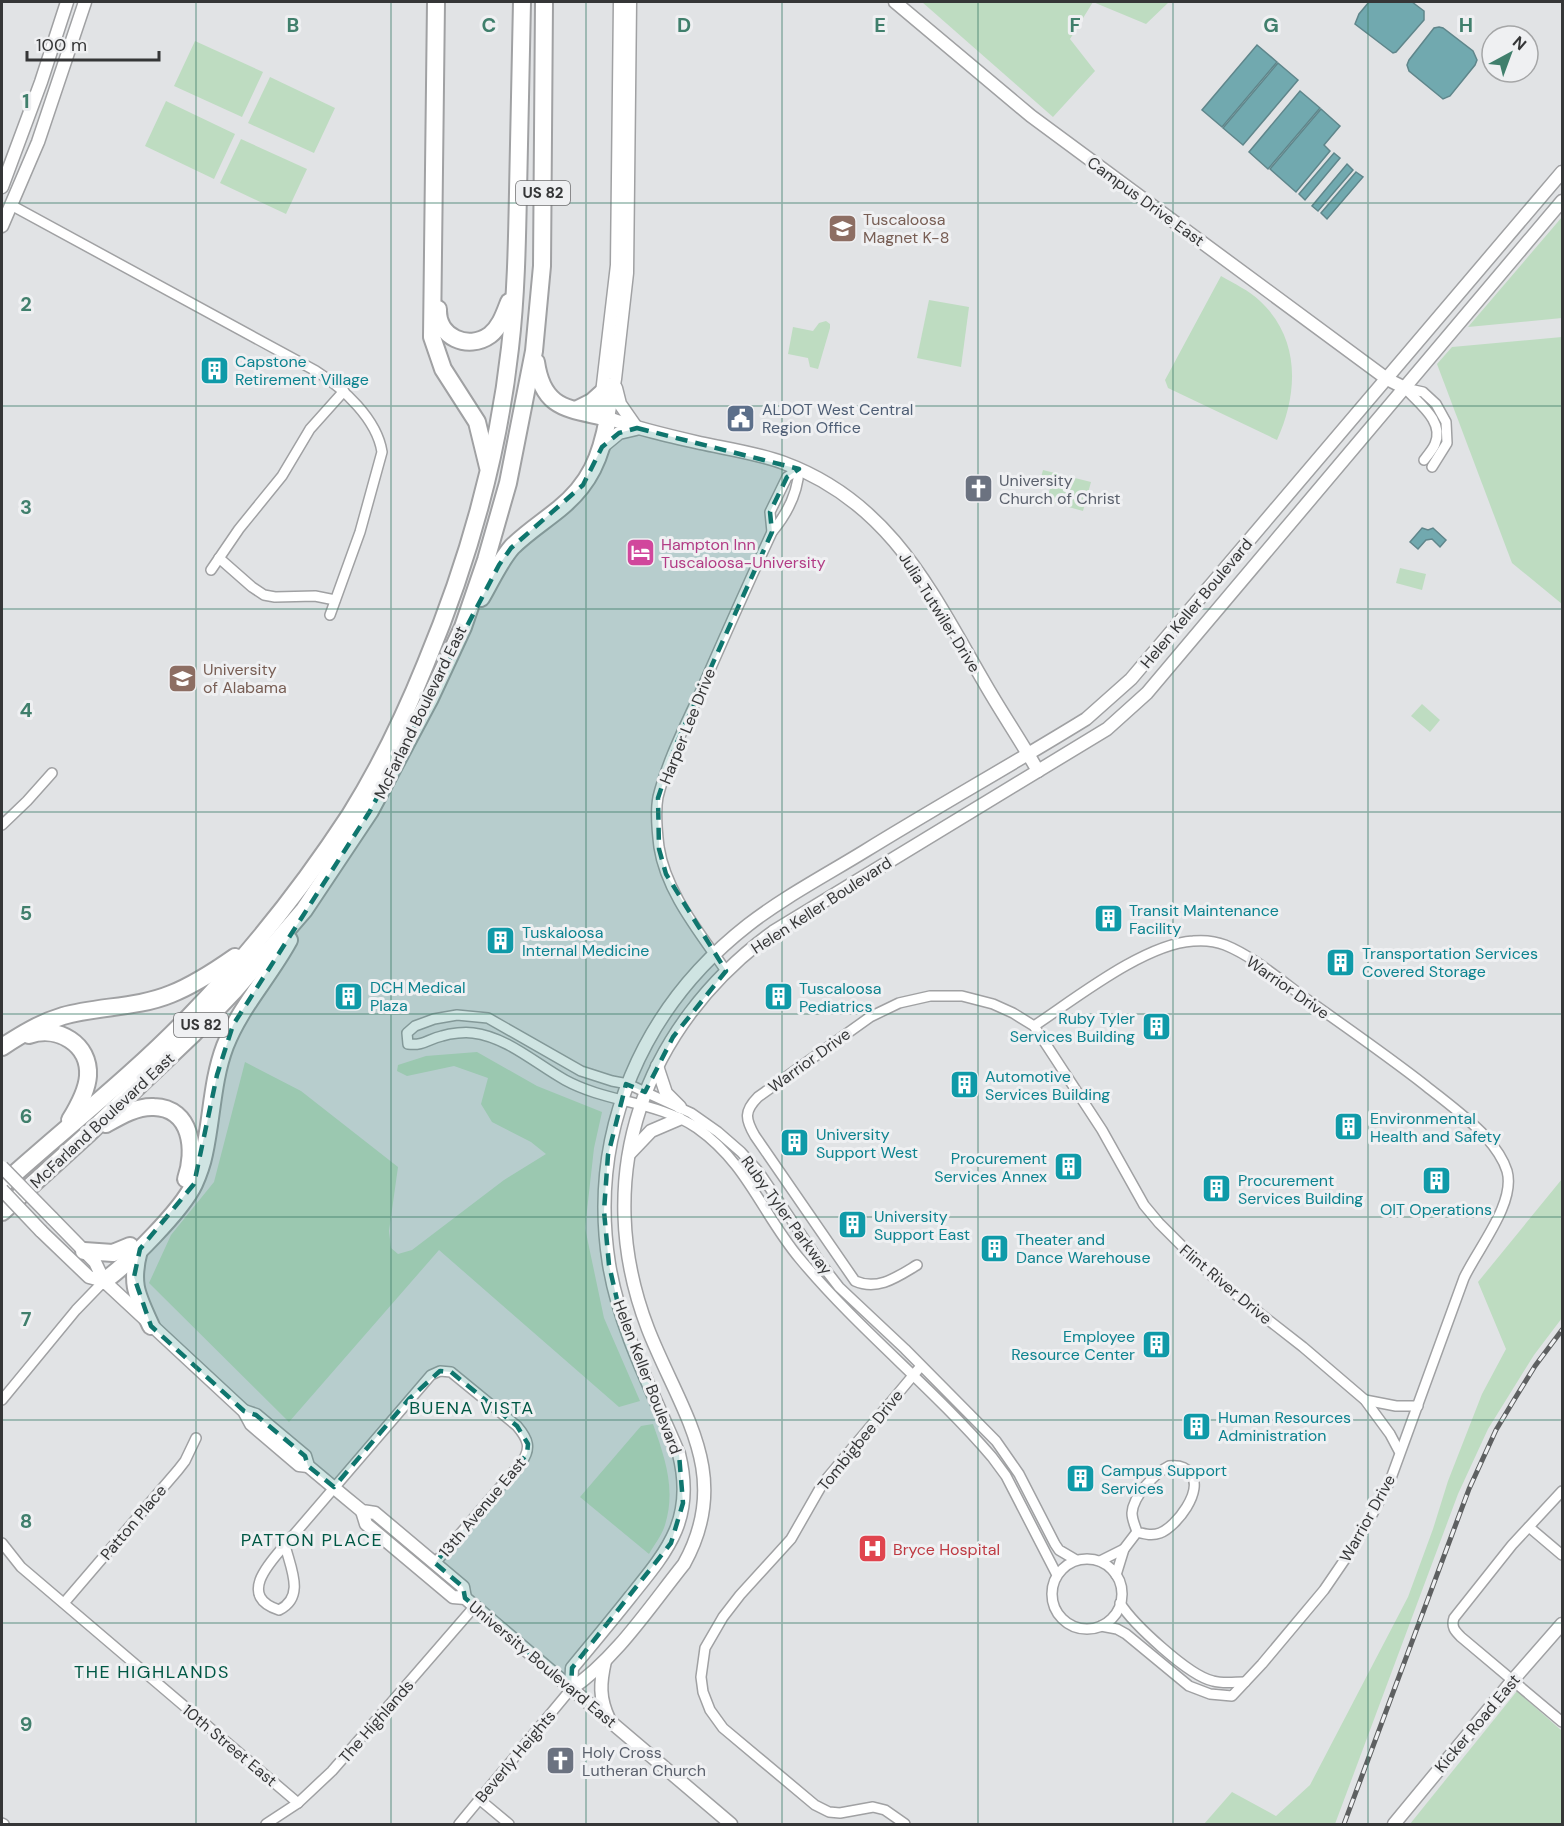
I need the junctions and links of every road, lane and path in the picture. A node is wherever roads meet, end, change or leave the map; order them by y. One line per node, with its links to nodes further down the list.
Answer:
1 (67, 2): 11 (street)
2 (86, 2): 13 (street)
3 (436, 2): 29 (highway)
4 (444, 2): 15 (highway)
5 (522, 2): 15 (highway, McFarland Boulevard East / US 82)
6 (544, 2): 16 (highway, McFarland Boulevard East / US 82)
7 (620, 2): 21 (street)
8 (630, 2): 17 (street)
9 (896, 2): 18 (street, Campus Drive East)
10 (1563, 172): 18 (street, Helen Keller Boulevard)
11 (2, 187)
12 (1563, 201): 19 (street, Helen Keller Boulevard)
13 (11, 206): 14 (street); 20 (street)
14 (2, 226)
15 (515, 288): 29 (highway, McFarland Boulevard East / US 82)
16 (534, 351): 22 (highway); 35 (highway, McFarland Boulevard East / US 82)
17 (615, 379): 23 (street); 24 (street)
18 (1387, 379): 19 (street, Campus Drive East); 36 (street, Helen Keller Boulevard)
19 (1405, 388): 26 (street); 27 (street); 37 (street, Helen Keller Boulevard)
20 (344, 391): 31 (street); 33 (street)
21 (602, 393): 22 (highway); 23 (street)
22 (576, 410): 23 (highway)
23 (608, 418): 24 (street, Julia Tutwiler Drive); 25 (highway)
24 (637, 428): 25 (street); 28 (street, Julia Tutwiler Drive)
25 (602, 447): 35 (highway)
26 (1424, 460)
27 (1432, 467)
28 (799, 469): 30 (street, Harper Lee Drive); 30 (street, Harper Lee Drive); 36 (street, Julia Tutwiler Drive)
29 (489, 474): 41 (highway, McFarland Boulevard East / US 82)
30 (772, 532): 42 (street, Harper Lee Drive)
31 (219, 558): 32 (street); 33 (street)
32 (211, 570)
33 (335, 600): 34 (street)
34 (330, 615)
35 (463, 627): 40 (highway, McFarland Boulevard East / US 82)
36 (1029, 754): 37 (street, Julia Tutwiler Drive); 42 (street, Helen Keller Boulevard)
37 (1038, 771): 43 (street, Helen Keller Boulevard)
38 (52, 772): 39 (street)
39 (2, 825)
40 (304, 910): 57 (highway, McFarland Boulevard East / US 82); 63 (highway)
41 (259, 938): 47 (highway); 56 (highway, McFarland Boulevard East / US 82)
42 (714, 954): 43 (street, Harper Lee Drive); 52 (street, Helen Keller Boulevard)
43 (726, 971): 50 (street, Helen Keller Boulevard)
44 (1034, 1026): 65 (street, Warrior Drive); 71 (street, Flint River Drive); 72 (street, Warrior Drive)
45 (507, 1028): 46 (street); 46 (street, Ruby Tyler Parkway); 49 (street, Ruby Tyler Parkway)
46 (500, 1041): 51 (street, Ruby Tyler Parkway)
47 (2, 1047)
48 (2, 1056): 56 (highway)
49 (573, 1066): 51 (street); 52 (street, Ruby Tyler Parkway)
50 (657, 1066): 53 (street, Helen Keller Boulevard); 55 (street)
51 (567, 1081): 54 (street, Ruby Tyler Parkway)
52 (628, 1084): 53 (street, Ruby Tyler Parkway); 54 (street, Helen Keller Boulevard)
53 (643, 1098): 54 (street, Ruby Tyler Parkway); 55 (street, Ruby Tyler Parkway); 58 (street, Helen Keller Boulevard)
54 (621, 1100): 97 (street, Helen Keller Boulevard)
55 (679, 1113): 58 (street); 68 (street, Ruby Tyler Parkway); 69 (street, Ruby Tyler Parkway)
56 (63, 1130): 60 (highway, McFarland Boulevard East / US 82)
57 (89, 1133): 62 (highway, McFarland Boulevard East / US 82); 63 (highway)
58 (630, 1154): 94 (street, Helen Keller Boulevard)
59 (2, 1167): 64 (street, University Boulevard East, bridge)
60 (2, 1185)
61 (2, 1190): 66 (street, University Boulevard East, bridge)
62 (2, 1212)
63 (135, 1248): 64 (highway); 66 (highway); 67 (highway)
64 (84, 1251): 66 (street, University Boulevard East)
65 (916, 1265)
66 (104, 1281): 67 (street, University Boulevard East); 70 (street)
67 (151, 1326): 75 (street, University Boulevard East)
68 (921, 1366): 69 (street, Tombigbee Drive); 84 (street, Ruby Tyler Parkway)
69 (913, 1376): 87 (street, Ruby Tyler Parkway); 106 (street, Tombigbee Drive)
70 (2, 1400)
71 (1365, 1400): 72 (street, Flint River Drive); 74 (street, Flint River Drive)
72 (1418, 1406): 74 (street, Warrior Drive)
73 (196, 1438): 90 (street, Patton Place)
74 (1399, 1451): 96 (street, Warrior Drive)
75 (334, 1487): 77 (street, University Boulevard East); 81 (street); 86 (street, 13th Avenue East)
76 (1563, 1491): 78 (street)
77 (362, 1510): 86 (street, University Boulevard East); 89 (street, University Boulevard East)
78 (1529, 1527): 83 (street); 95 (street)
79 (1137, 1532): 79 (street); 82 (street)
80 (2, 1543): 90 (street, 10th Street East)
81 (285, 1545): 81 (street)
82 (1124, 1549): 85 (street); 88 (street)
83 (1563, 1555)
84 (1076, 1560): 85 (street); 87 (street)
85 (1100, 1561): 88 (street)
86 (435, 1563): 89 (street, University Boulevard East)
87 (1057, 1575): 93 (street)
88 (1116, 1575): 91 (street)
89 (470, 1602): 97 (street, University Boulevard East); 101 (street, The Highlands)
90 (64, 1603): 101 (street, 10th Street East)
91 (1120, 1603): 93 (street); 96 (street)
92 (1563, 1624): 95 (street, Kicker Road East)
93 (1101, 1626): 96 (street, Warrior Drive)
94 (605, 1661): 97 (street, Helen Keller Boulevard); 98 (street)
95 (1513, 1680): 99 (street); 107 (street, Kicker Road East)
96 (1245, 1682)
97 (572, 1689): 98 (street, University Boulevard East); 100 (street, Beverly Heights)
98 (611, 1722): 105 (street, University Boulevard East)
99 (1563, 1722)
100 (479, 1799): 103 (street, Beverly Heights); 104 (street)
101 (298, 1803): 102 (street, The Highlands)
102 (266, 1824)
103 (459, 1824)
104 (509, 1824)
105 (731, 1824)
106 (905, 1824)
107 (1394, 1824)

